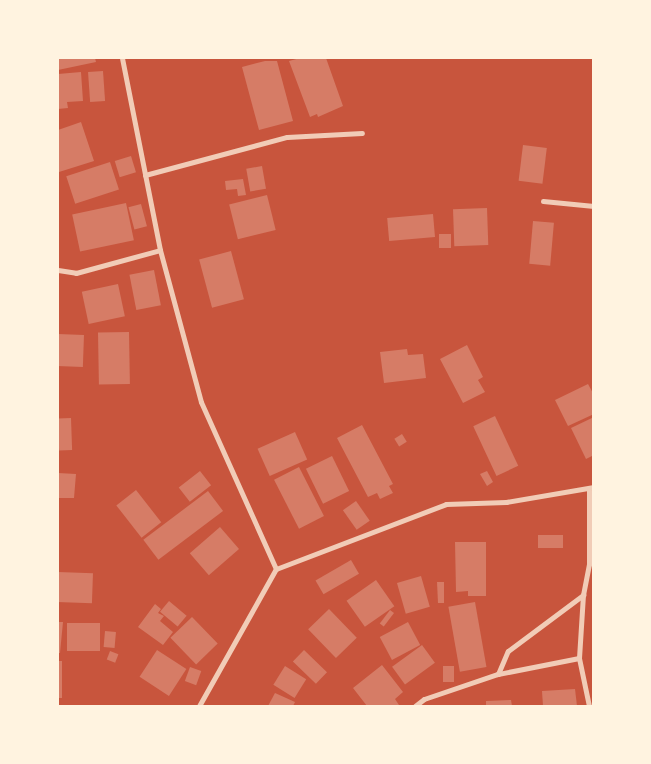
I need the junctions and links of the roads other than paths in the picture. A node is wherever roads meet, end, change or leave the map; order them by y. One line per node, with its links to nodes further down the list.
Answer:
1 (122, 58): 3 (street)
2 (362, 132): 3 (street)
3 (145, 175): 6 (street)
4 (543, 201): 5 (street)
5 (594, 206)
6 (160, 250): 7 (street); 9 (street)
7 (58, 270)
8 (592, 489): 9 (street); 10 (street)
9 (276, 569): 13 (street)
10 (583, 595): 11 (street); 12 (street)
11 (579, 658): 12 (street); 15 (street)
12 (498, 674): 14 (street)
13 (199, 706)
14 (415, 706)
15 (589, 706)

